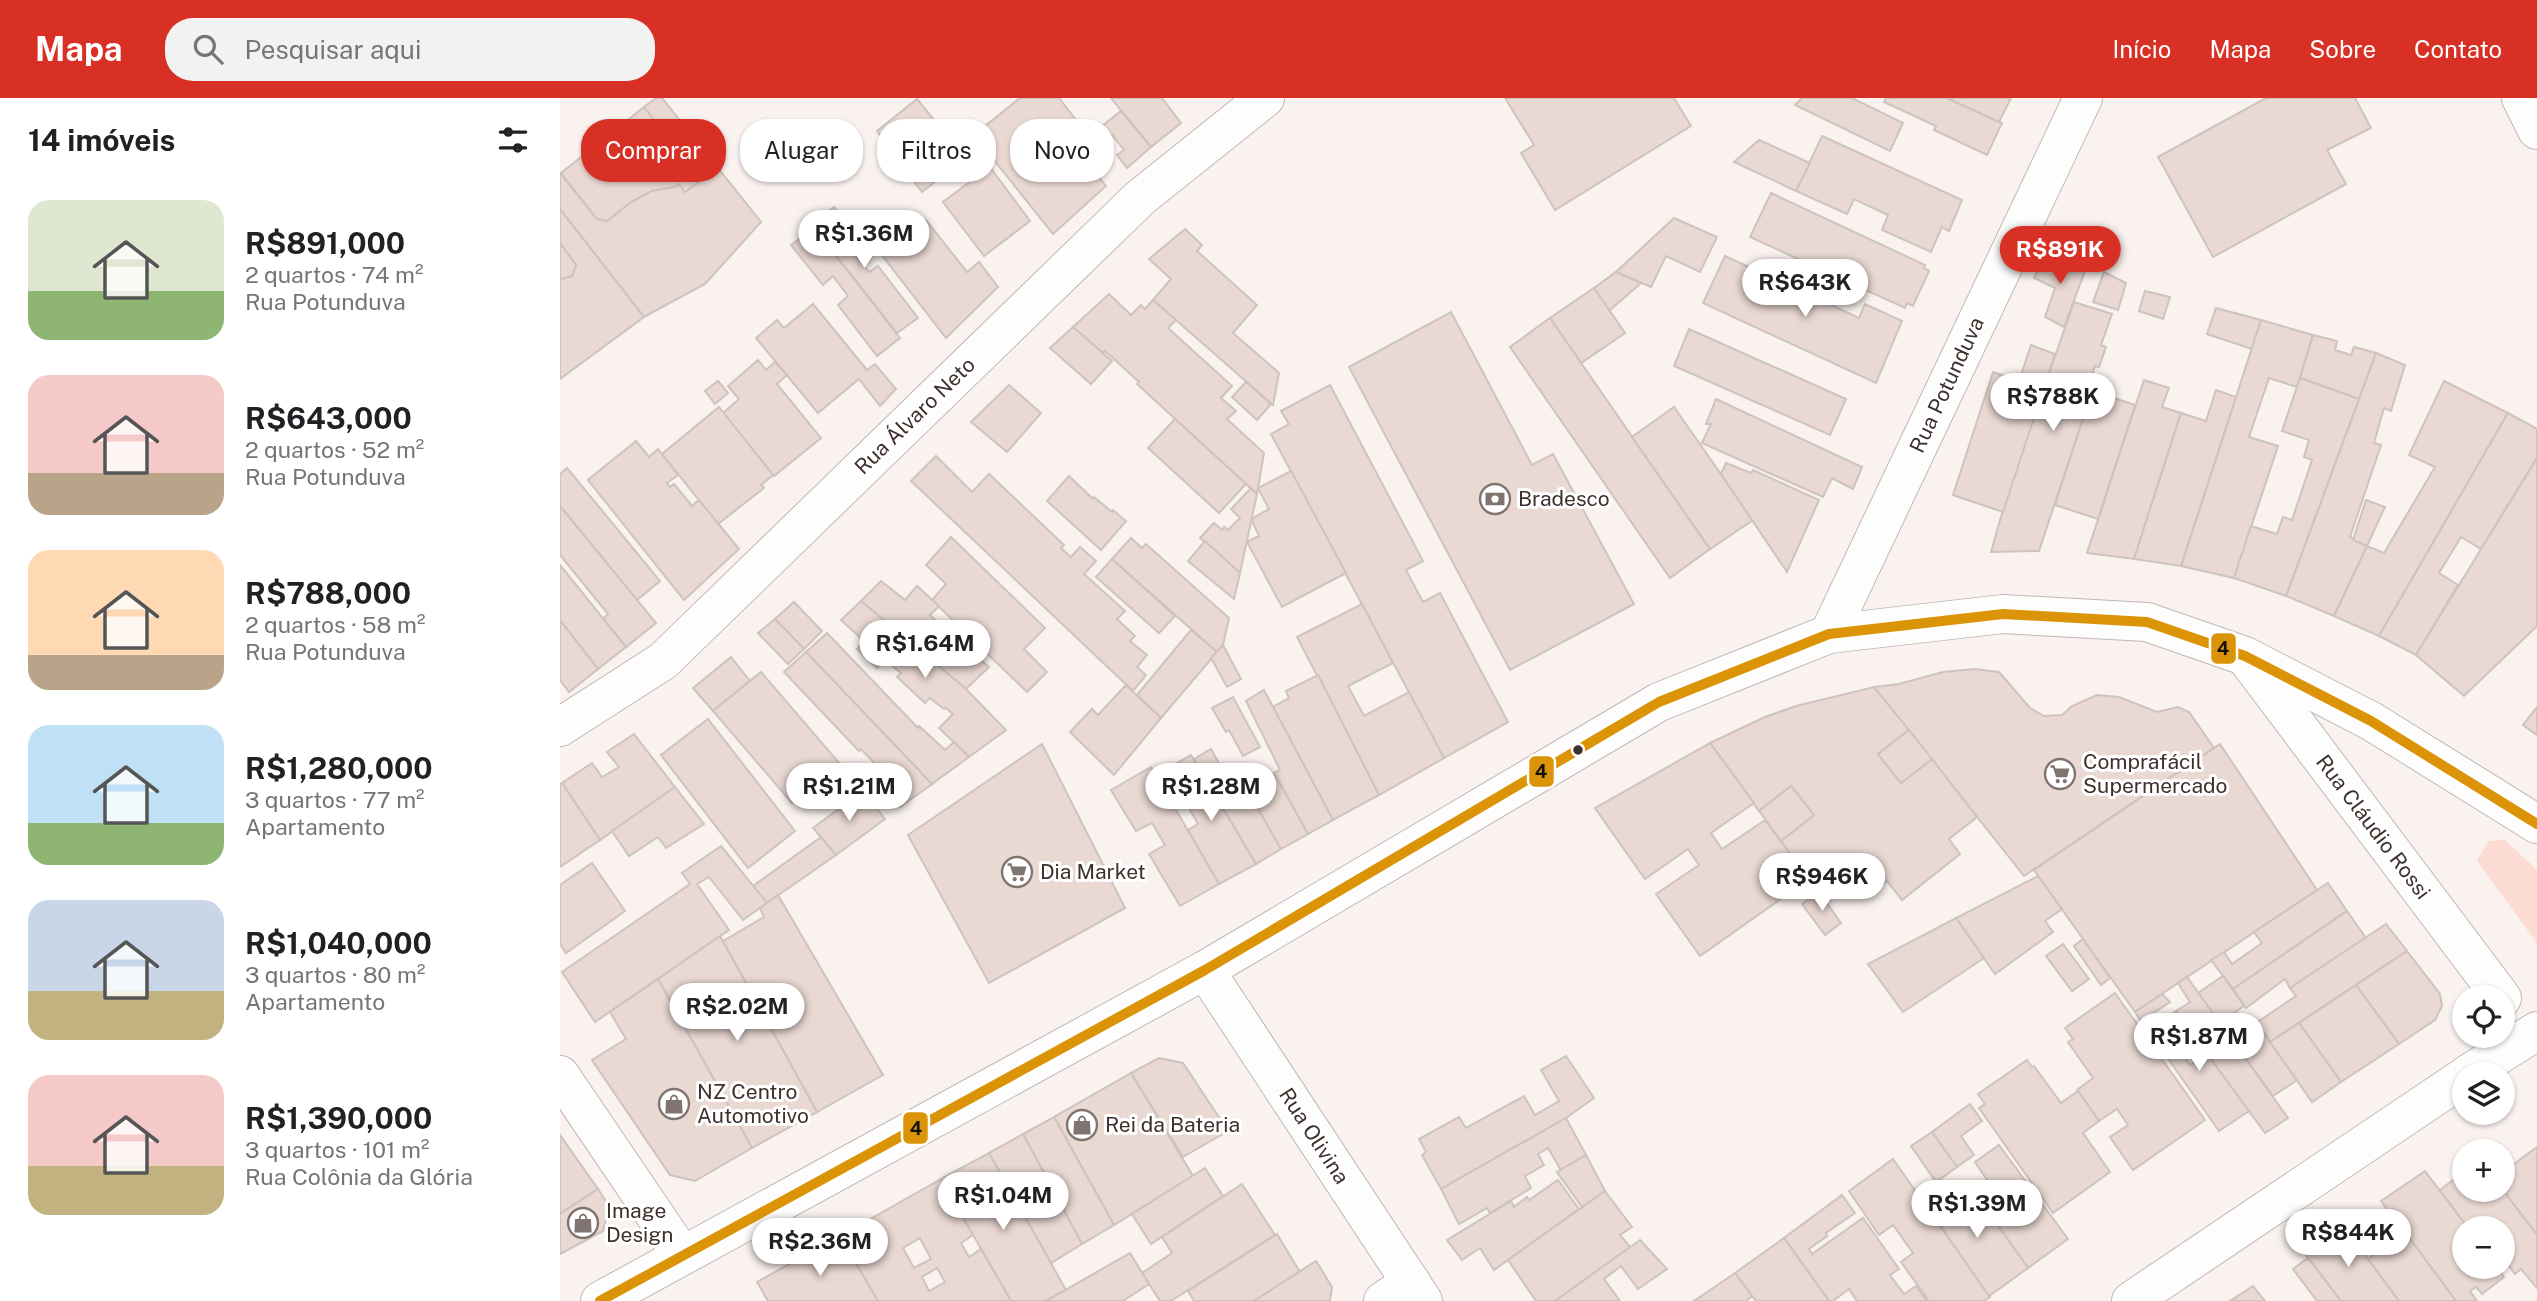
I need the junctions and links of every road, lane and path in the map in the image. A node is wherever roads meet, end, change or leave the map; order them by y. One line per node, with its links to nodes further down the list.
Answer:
1 (1265, 98): 7 (street, Rua Álvaro Neto)
2 (2083, 98): 5 (street, Rua Potunduva)
3 (2521, 98): 4 (street)
4 (2537, 130)
5 (1829, 635): 6 (street); 9 (street)
6 (2245, 656): 8 (street); 10 (street, Rua Cláudio Rossi)
7 (560, 727)
8 (2537, 824)
9 (1205, 971): 16 (street); 17 (street, Rua Olivina)
10 (2492, 985)
11 (2515, 1013): 12 (street, Rua Cláudio Rossi)
12 (2535, 1037): 13 (street)
13 (2491, 1062)
14 (560, 1075): 16 (street)
15 (2452, 1085): 19 (street)
16 (682, 1255): 18 (street)
17 (1405, 1295)
18 (600, 1301)
19 (2132, 1301)

